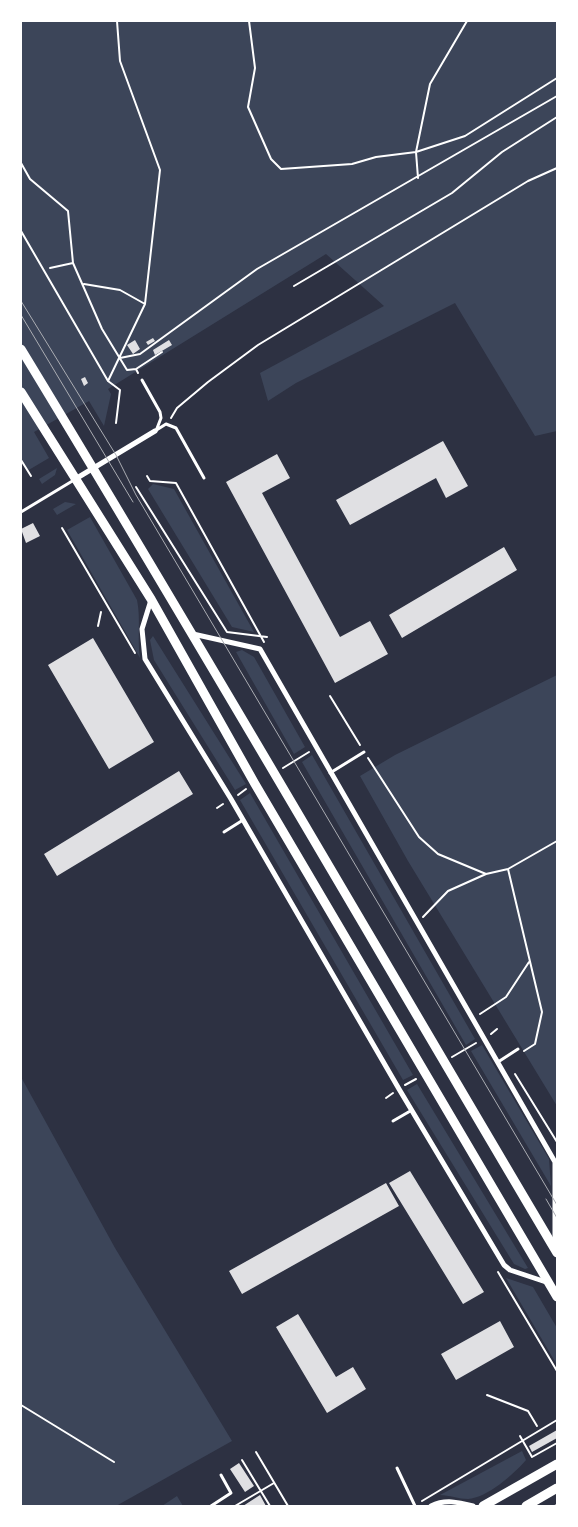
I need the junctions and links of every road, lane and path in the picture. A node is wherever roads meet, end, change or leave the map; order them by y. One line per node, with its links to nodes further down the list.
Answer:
1 (117, 21): 16 (path)
2 (249, 21): 7 (path)
3 (468, 21): 7 (path)
4 (557, 78): 7 (path)
5 (557, 96): 10 (path)
6 (557, 117): 15 (path)
7 (416, 152): 10 (path)
8 (21, 163): 12 (path)
9 (557, 168): 25 (path)
10 (418, 178): 19 (path)
11 (21, 230): 22 (path)
12 (73, 263): 13 (path); 14 (path)
13 (50, 268)
14 (82, 284): 16 (path); 19 (path)
15 (294, 286)
16 (145, 304): 19 (path)
17 (21, 349): 28 (main road)
18 (162, 352): 20 (path)
19 (120, 358): 20 (path); 22 (path)
20 (136, 369): 21 (path)
21 (142, 380): 26 (lane)
22 (108, 381): 24 (path)
23 (21, 392): 30 (main road)
24 (116, 423)
25 (166, 424): 26 (lane); 31 (lane)
26 (155, 431): 28 (street)
27 (21, 460): 29 (path)
28 (95, 468): 30 (street); 37 (main road)
29 (30, 476)
30 (77, 478): 33 (lane); 34 (main road)
31 (204, 478)
32 (136, 487): 38 (path)
33 (21, 512)
34 (151, 599): 42 (street); 56 (main road)
35 (100, 612): 36 (path)
36 (98, 626)
37 (193, 634): 41 (street); 55 (main road)
38 (267, 637)
39 (330, 696): 40 (path)
40 (364, 752): 41 (lane); 46 (path)
41 (329, 773): 52 (street)
42 (244, 820): 43 (lane); 53 (street)
43 (224, 832)
44 (557, 841): 45 (path)
45 (508, 869): 46 (path); 48 (path)
46 (486, 874): 47 (path)
47 (423, 918)
48 (529, 962): 49 (path); 51 (path)
49 (479, 1015)
50 (518, 1049): 52 (lane)
51 (519, 1054)
52 (498, 1062): 55 (street)
53 (412, 1110): 54 (lane); 56 (street)
54 (393, 1121)
55 (556, 1251)
56 (550, 1284): 57 (main road)
57 (557, 1297)
58 (487, 1395): 61 (path)
59 (21, 1405): 67 (path)
60 (557, 1420): 63 (path)
61 (537, 1426)
62 (520, 1436): 63 (path)
63 (522, 1440): 64 (path); 74 (path)
64 (557, 1442)
65 (256, 1452): 71 (path)
66 (242, 1460): 73 (path)
67 (114, 1462)
68 (557, 1464): 81 (main road)
69 (397, 1468): 74 (lane)
70 (221, 1476): 75 (lane)
71 (274, 1482): 73 (path); 78 (path)
72 (557, 1488): 82 (main road)
73 (261, 1490): 76 (path); 77 (path)
74 (415, 1505)
75 (211, 1506)
76 (235, 1506)
77 (270, 1506)
78 (288, 1506)
79 (431, 1506): 80 (street)
80 (473, 1506)
81 (483, 1506)
82 (526, 1506)

